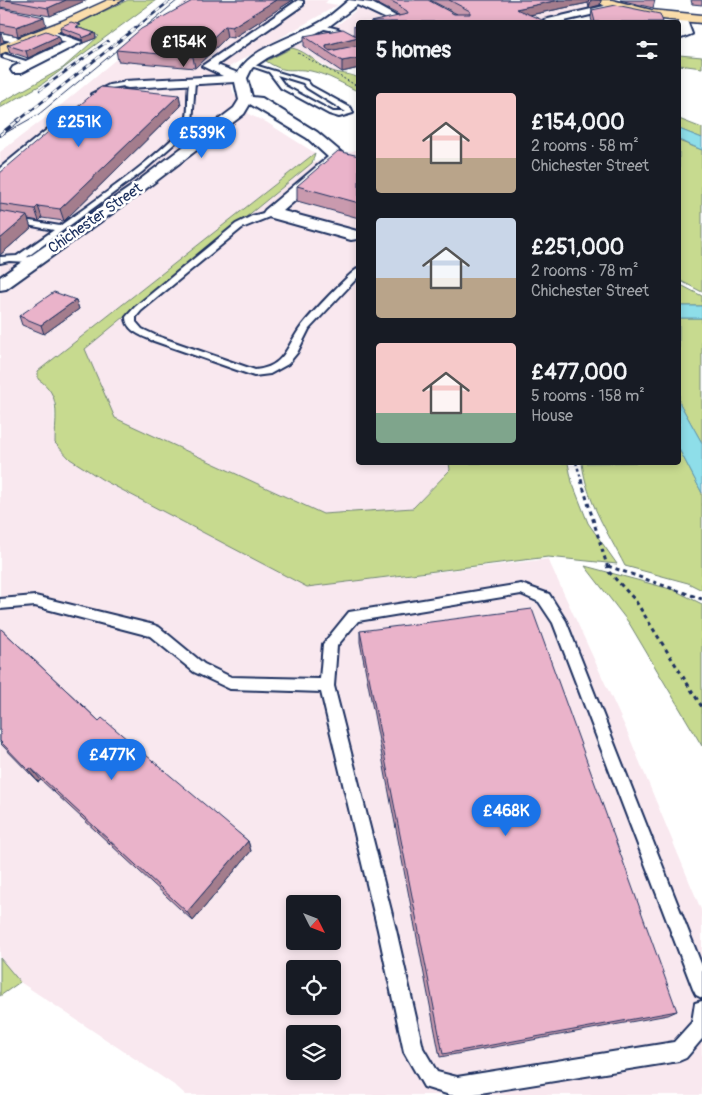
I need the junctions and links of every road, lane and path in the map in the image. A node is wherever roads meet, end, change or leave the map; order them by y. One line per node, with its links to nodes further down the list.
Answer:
1 (117, 0): 10 (main road)
2 (356, 0): 8 (street); 11 (street)
3 (602, 0): 5 (main road)
4 (298, 3): 24 (street)
5 (617, 6): 6 (main road); 9 (street)
6 (682, 15): 7 (main road); 12 (street)
7 (702, 19)
8 (396, 20)
9 (557, 20)
10 (47, 26): 19 (main road); 21 (street)
11 (322, 26): 16 (lane); 18 (street)
12 (681, 35)
13 (0, 36): 15 (street)
14 (356, 37): 16 (lane)
15 (12, 38)
16 (350, 38): 17 (lane)
17 (356, 42)
18 (284, 46): 20 (street); 27 (path)
19 (2, 53): 21 (lane)
20 (250, 64): 23 (lane); 24 (street)
21 (33, 69): 22 (street)
22 (17, 70)
23 (272, 72): 23 (lane)
24 (241, 78): 25 (street); 29 (street)
25 (192, 81): 26 (street); 34 (lane)
26 (128, 84): 28 (lane)
27 (356, 85)
28 (88, 99)
29 (246, 100): 32 (street); 38 (street, Chichester Street)
30 (81, 105): 31 (lane)
31 (0, 172)
32 (272, 213): 35 (street); 39 (lane)
33 (0, 218): 34 (lane)
34 (62, 229): 36 (lane)
35 (351, 235)
36 (19, 259): 37 (lane); 38 (lane)
37 (0, 260)
38 (35, 261): 40 (street, Chichester Street)
39 (356, 274)
40 (0, 285)
41 (577, 465): 42 (path)
42 (607, 566): 43 (path); 46 (path)
43 (702, 599)
44 (0, 604): 45 (lane)
45 (326, 686): 47 (lane); 48 (lane)
46 (702, 707)
47 (702, 989)
48 (702, 1010)

